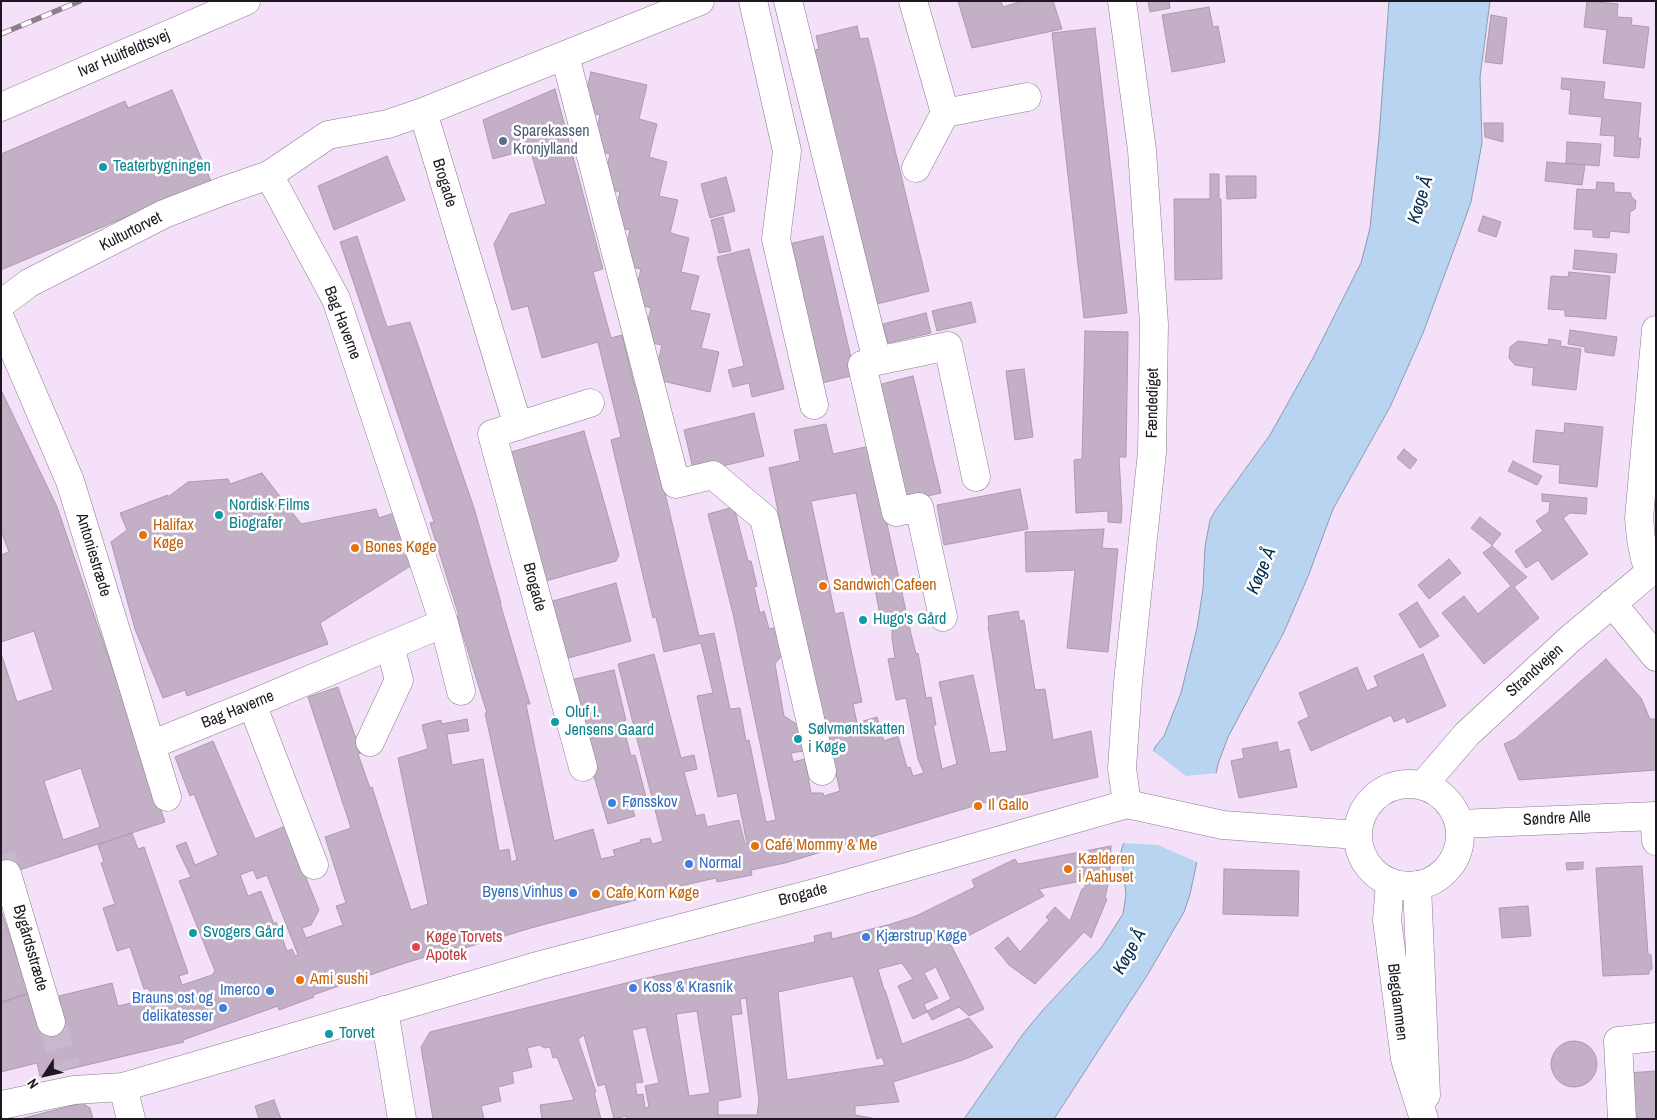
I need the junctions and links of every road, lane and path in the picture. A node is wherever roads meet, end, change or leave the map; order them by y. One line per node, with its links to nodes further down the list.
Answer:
1 (246, 1): 9 (street, Ivar Huitfeldtsvej)
2 (700, 1): 7 (street)
3 (753, 1): 19 (street)
4 (788, 1): 17 (street)
5 (913, 1): 11 (street)
6 (1122, 1): 36 (street, Fændediget)
7 (565, 56): 10 (street); 33 (street)
8 (1027, 97): 11 (street)
9 (1, 107)
10 (423, 112): 13 (street); 20 (street, Brogade)
11 (945, 113): 12 (street)
12 (916, 168)
13 (269, 176): 14 (street, Kulturtorvet); 25 (street, Bag Haverne)
14 (1, 304)
15 (1, 320): 31 (street, Antoniestræde)
16 (1656, 330): 22 (street)
17 (877, 361): 21 (street); 24 (street)
18 (590, 403): 20 (street, Brogade)
19 (814, 405)
20 (518, 426): 32 (street, Brogade)
21 (976, 477)
22 (1654, 568): 23 (street, Strandvejen)
23 (1612, 603): 27 (street); 34 (street, Strandvejen)
24 (943, 617)
25 (444, 623): 26 (street, Bag Haverne); 28 (street)
26 (390, 646): 29 (street, Bag Haverne); 30 (street)
27 (1656, 657)
28 (461, 691)
29 (252, 704): 31 (street, Bag Haverne); 40 (street)
30 (370, 742)
31 (151, 745): 35 (street, Antoniestræde)
32 (583, 767)
33 (822, 771)
34 (1423, 785): 37 (street); 39 (street)
35 (167, 797)
36 (1127, 804): 39 (street, Brogade); 44 (street, Brogade)
37 (1459, 824): 38 (street, Søndre Alle); 43 (street)
38 (1655, 824)
39 (1357, 835): 42 (street)
40 (314, 865)
41 (7, 874): 45 (street, Bygårdsstræde)
42 (1390, 882): 43 (street); 51 (street, Blegdammen)
43 (1417, 885): 51 (street, Blegdammen)
44 (384, 1010): 47 (street); 50 (street)
45 (51, 1022)
46 (1656, 1037): 52 (street)
47 (123, 1086): 48 (street); 49 (street)
48 (1, 1105)
49 (131, 1119)
50 (402, 1119)
51 (1426, 1119)
52 (1622, 1119)

